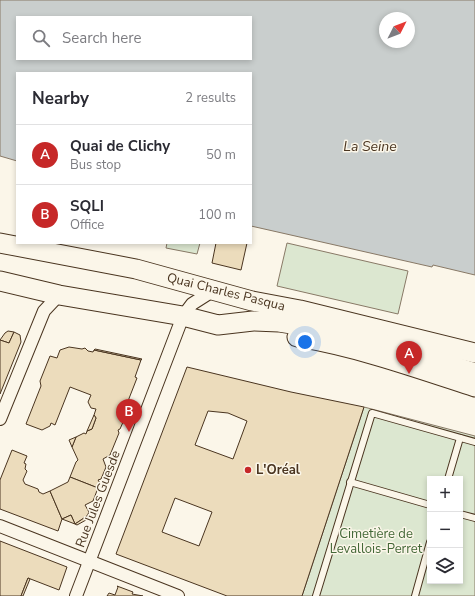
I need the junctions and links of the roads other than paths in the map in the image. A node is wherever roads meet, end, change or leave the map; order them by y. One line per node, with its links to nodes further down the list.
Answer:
1 (0, 243): 3 (main road, Quai Charles Pasqua)
2 (0, 281): 4 (main road, Quai Charles Pasqua)
3 (214, 290): 5 (street, Rue Jules Guesde); 7 (main road, Quai Charles Pasqua)
4 (59, 295): 5 (main road, Quai Charles Pasqua); 10 (street)
5 (183, 316): 6 (main road, Quai Charles Pasqua); 20 (street, Rue Jules Guesde)
6 (218, 324): 8 (main road, Quai Charles Pasqua); 9 (main road)
7 (475, 353)
8 (475, 373)
9 (475, 388)
10 (0, 419)
11 (460, 438): 12 (lane); 13 (lane); 14 (lane)
12 (475, 442)
13 (449, 476)
14 (350, 482): 15 (lane); 23 (lane)
15 (427, 504)
16 (463, 515): 17 (lane)
17 (475, 518)
18 (0, 526): 20 (street)
19 (428, 548): 24 (lane)
20 (89, 562): 21 (street, Rue Jules Guesde); 22 (street)
21 (76, 596)
22 (178, 596)
23 (316, 596)
24 (415, 596)

